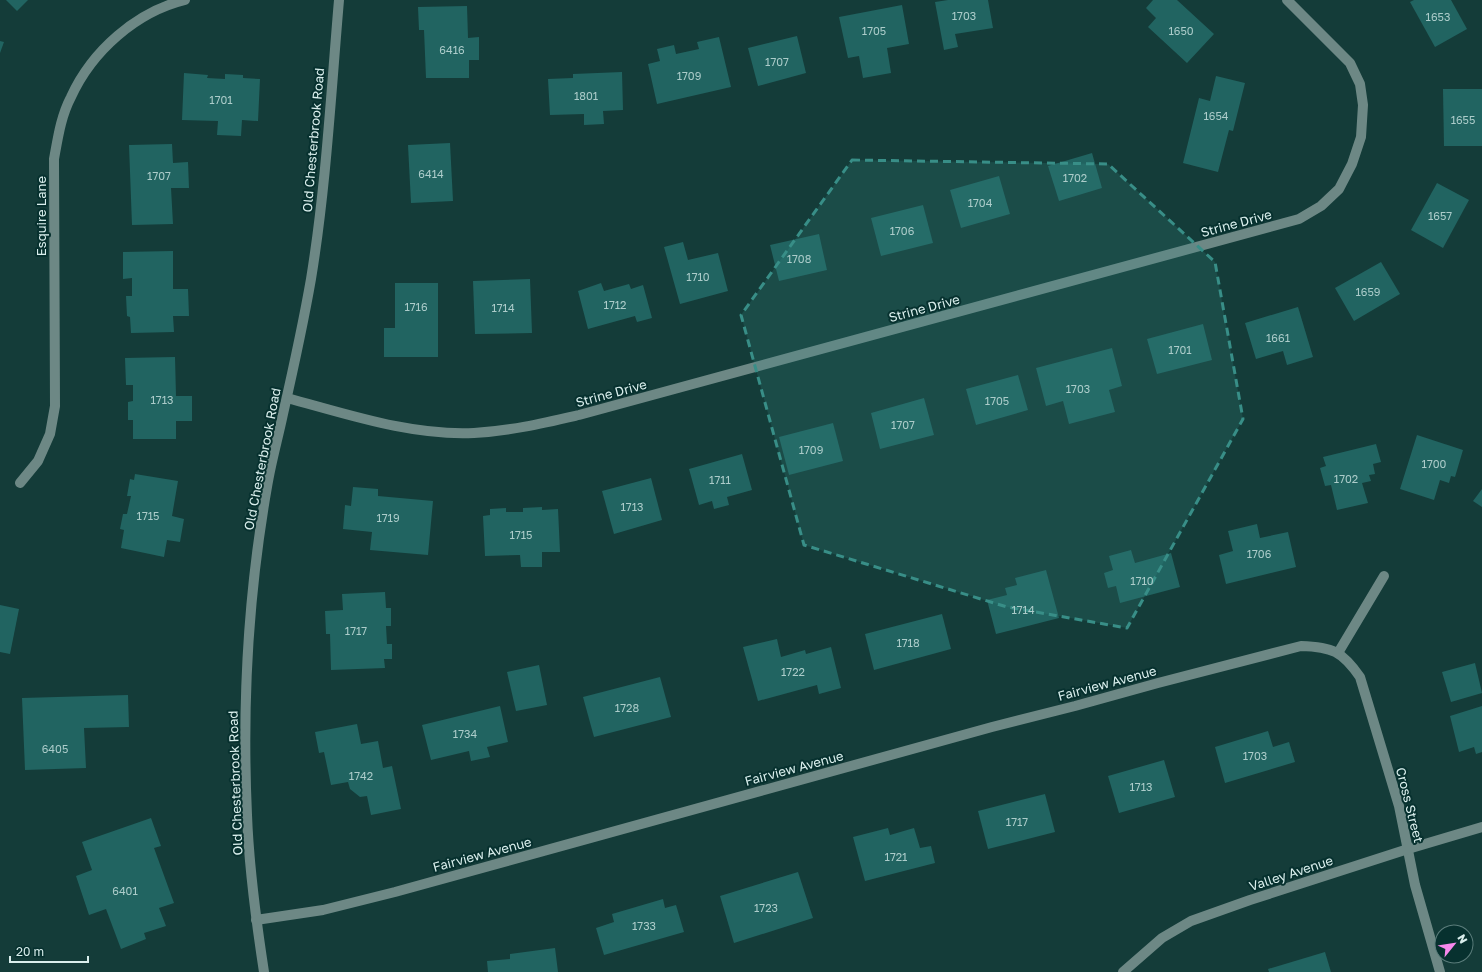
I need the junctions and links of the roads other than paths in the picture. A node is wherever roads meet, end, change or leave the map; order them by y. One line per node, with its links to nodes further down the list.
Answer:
1 (185, 0): 5 (street, Esquire Lane)
2 (338, 0): 4 (street, Old Chesterbrook Road)
3 (1287, 0): 4 (street, Strine Drive)
4 (287, 398): 10 (street, Old Chesterbrook Road)
5 (20, 483)
6 (1384, 576): 7 (street)
7 (1338, 653): 9 (street, Cross Street); 10 (street, Fairview Avenue)
8 (1482, 827): 9 (street, Valley Avenue)
9 (1408, 849): 12 (street, Valley Avenue); 13 (street, Cross Street)
10 (256, 920): 11 (street, Old Chesterbrook Road)
11 (264, 972)
12 (1123, 972)
13 (1440, 972)

